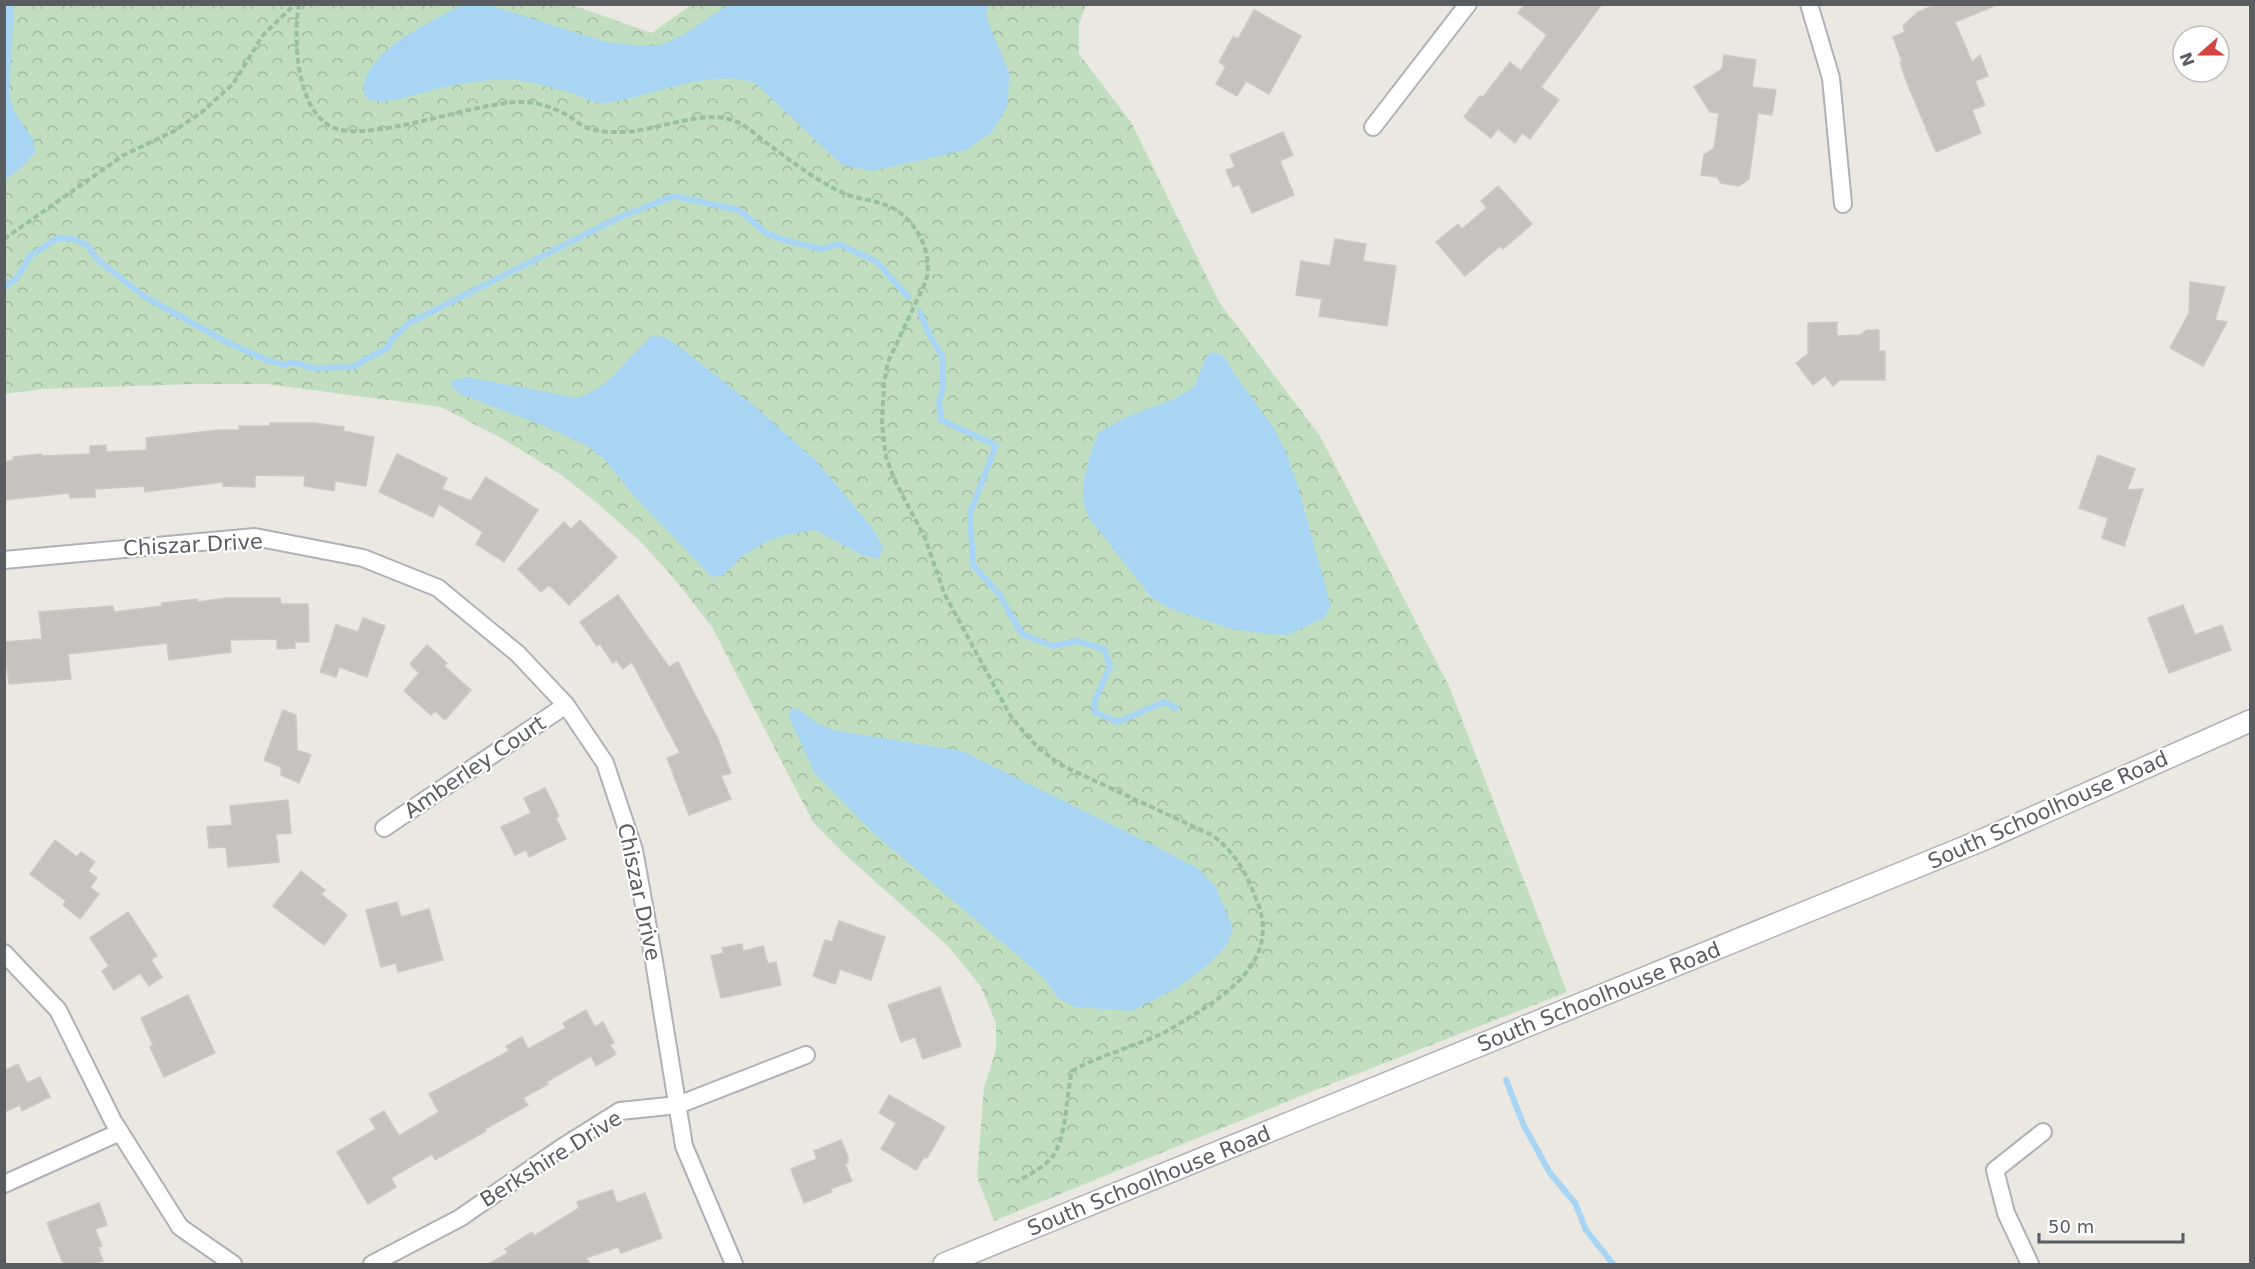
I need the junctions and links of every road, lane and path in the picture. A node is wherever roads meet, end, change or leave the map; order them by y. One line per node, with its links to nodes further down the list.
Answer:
1 (297, 4): 6 (path); 16 (path)
2 (1468, 4): 4 (street)
3 (1809, 4): 5 (street)
4 (1373, 127)
5 (1843, 204)
6 (4, 239)
7 (4, 560): 8 (street, Chiszar Drive)
8 (566, 705): 10 (street, Amberley Court); 13 (street, Chiszar Drive)
9 (2250, 721): 21 (street, South Schoolhouse Road)
10 (384, 828)
11 (4, 953): 14 (street)
12 (806, 1056): 13 (street, Berkshire Drive)
13 (678, 1106): 19 (street, Berkshire Drive); 20 (street, Chiszar Drive)
14 (120, 1132): 17 (street); 18 (street)
15 (2043, 1132): 22 (street)
16 (1018, 1181)
17 (4, 1184)
18 (233, 1264)
19 (372, 1264)
20 (734, 1264)
21 (944, 1264)
22 (2030, 1264)

